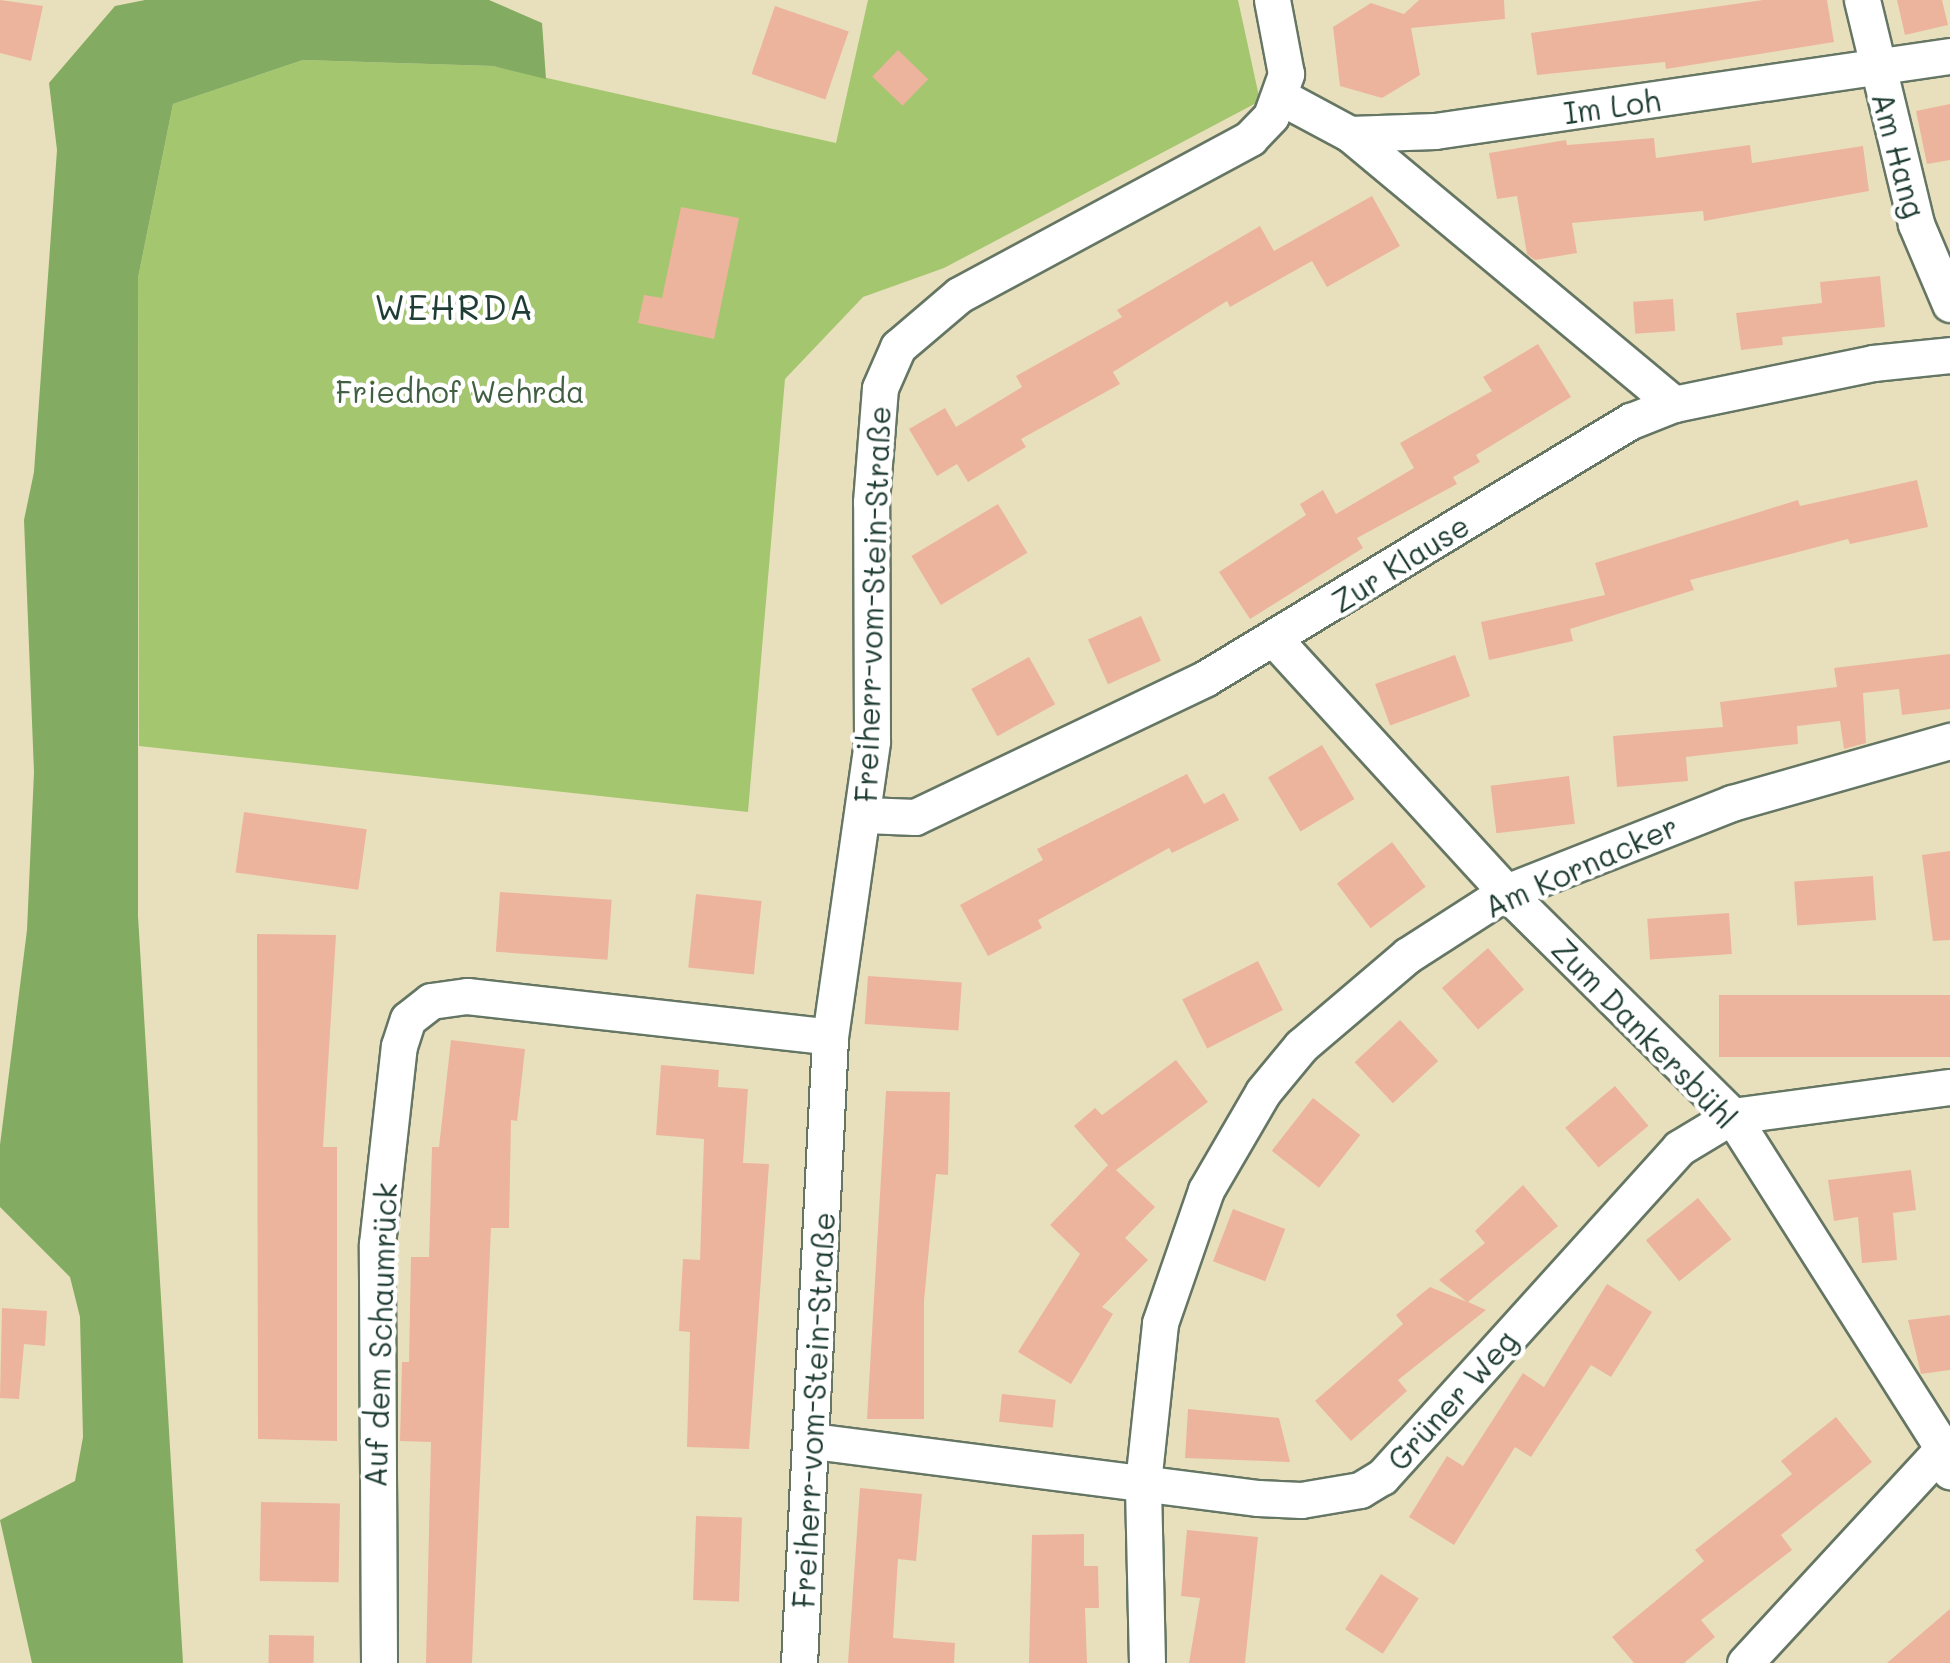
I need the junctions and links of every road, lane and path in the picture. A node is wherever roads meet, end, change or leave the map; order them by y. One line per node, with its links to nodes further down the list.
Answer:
1 (1272, 0): 5 (street)
2 (1862, 0): 4 (street, Am Hang)
3 (1950, 56): 4 (street, Im Loh)
4 (1876, 69): 6 (street, Im Loh); 7 (street, Am Hang)
5 (1281, 97): 6 (street); 12 (street, Freiherr-vom-Stein-Straße)
6 (1350, 134): 9 (street)
7 (1950, 304)
8 (1950, 354): 9 (street, Zur Klause)
9 (1674, 404): 10 (street, Zur Klause)
10 (1276, 641): 12 (street, Zur Klause); 13 (street, Zum Dankersbühl)
11 (1950, 742): 13 (street, Am Kornacker)
12 (865, 816): 14 (street, Freiherr-vom-Stein-Straße)
13 (1506, 892): 16 (street, Zum Dankersbühl); 19 (street, Am Kornacker)
14 (830, 1037): 17 (street, Freiherr-vom-Stein-Straße); 20 (street, Auf dem Schaumrück)
15 (1950, 1087): 16 (street, Grüner Weg)
16 (1732, 1116): 18 (street, Zum Dankersbühl); 19 (street, Grüner Weg)
17 (814, 1441): 19 (street, Grüner Weg); 21 (street, Freiherr-vom-Stein-Straße)
18 (1944, 1449): 23 (street)
19 (1143, 1482): 22 (street, Am Kornacker)
20 (380, 1663)
21 (799, 1663)
22 (1147, 1663)
23 (1745, 1663)

